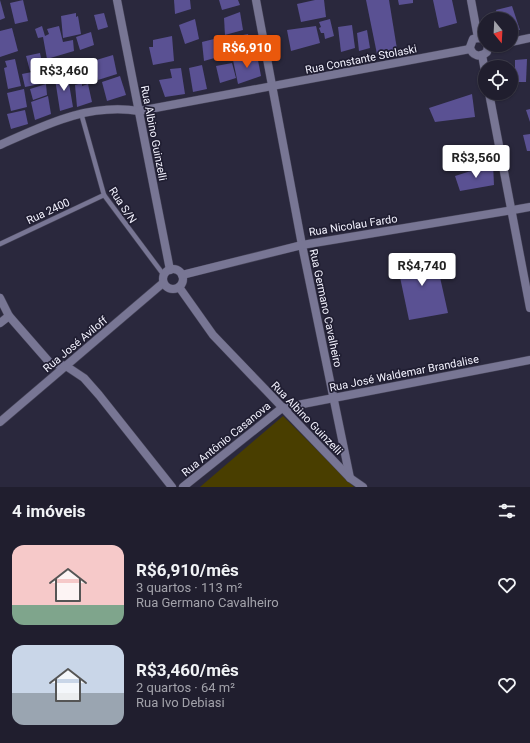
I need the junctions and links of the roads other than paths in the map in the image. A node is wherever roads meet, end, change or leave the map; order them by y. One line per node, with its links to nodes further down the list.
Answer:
1 (117, 0): 14 (street, Rua Albino Guinzelli)
2 (256, 0): 12 (street, Rua Germano Cavalheiro)
3 (471, 0): 4 (street)
4 (478, 19)
5 (530, 38): 6 (street)
6 (518, 41)
7 (478, 42): 8 (street)
8 (470, 50): 10 (street); 12 (street, Rua Constante Stolaski)
9 (487, 52): 10 (street)
10 (482, 56): 11 (street)
11 (483, 60)
12 (272, 87): 14 (street, Rua Constante Stolaski); 21 (street, Rua Germano Cavalheiro)
13 (490, 100): 19 (street)
14 (139, 111): 15 (street, Rua Constante Stolaski); 23 (street, Rua Albino Guinzelli)
15 (80, 113): 16 (street, Rua Constante Stolaski); 17 (lane, Rua S/N)
16 (0, 146)
17 (104, 195): 20 (lane, Rua 2400); 23 (lane, Rua S/N)
18 (530, 207): 19 (street, Rua Nicolau Fardo)
19 (513, 210): 21 (street, Rua Nicolau Fardo); 26 (street)
20 (0, 244)
21 (302, 245): 22 (street, Rua Nicolau Fardo); 31 (street, Rua Germano Cavalheiro)
22 (182, 275): 23 (street); 24 (street)
23 (165, 276): 24 (street); 30 (street, Rua José Aviloff)
24 (179, 287): 32 (street, Rua Albino Guinzelli)
25 (0, 298): 27 (street)
26 (530, 308)
27 (9, 316): 28 (street); 30 (street)
28 (0, 323)
29 (530, 360): 31 (street, Rua José Waldemar Brandalise)
30 (66, 366): 33 (street, Rua José Aviloff); 35 (street)
31 (333, 398): 32 (street, Rua José Waldemar Brandalise); 34 (street, Rua Germano Cavalheiro)
32 (282, 408): 34 (street, Rua Albino Guinzelli); 36 (street, Rua Antônio Casanova)
33 (0, 422)
34 (350, 478): 37 (street, Rua Albino Guinzelli)
35 (172, 487)
36 (183, 487)
37 (362, 487)

